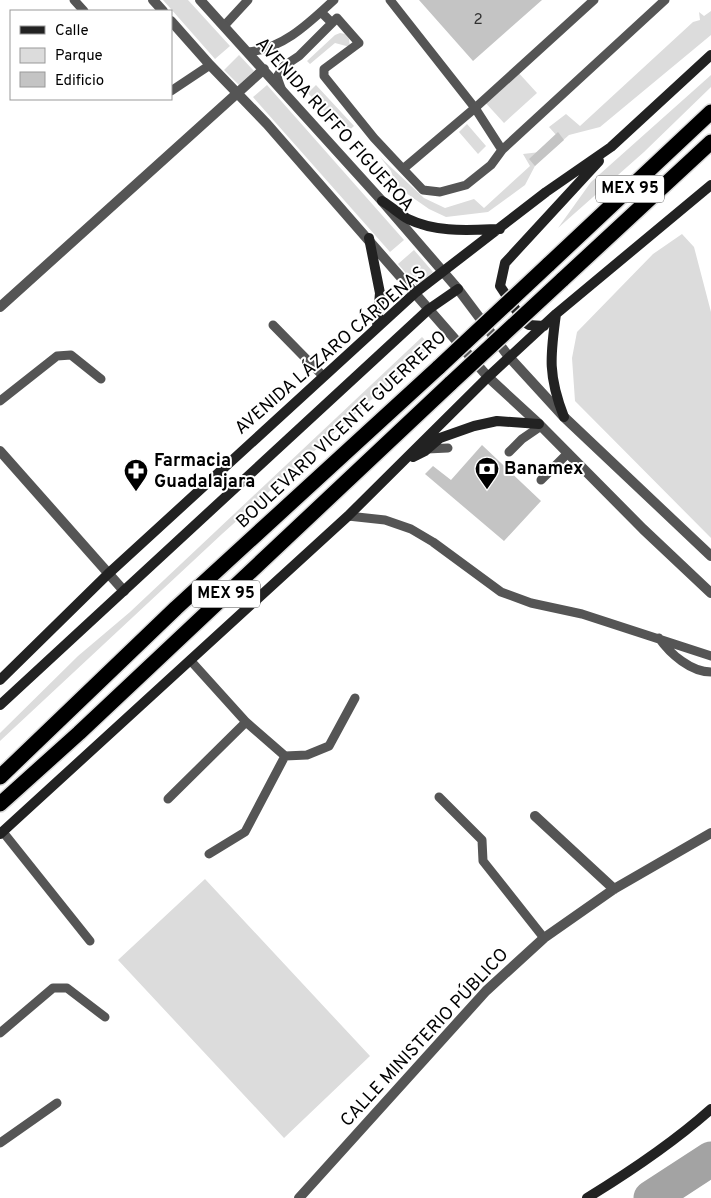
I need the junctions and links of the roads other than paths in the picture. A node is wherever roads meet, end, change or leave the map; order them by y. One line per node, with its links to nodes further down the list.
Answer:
1 (74, 0): 9 (lane)
2 (153, 0): 10 (street)
3 (200, 0): 14 (street, AVENIDA RUFFO FIGUEROA)
4 (248, 0): 14 (lane)
5 (334, 0): 11 (lane)
6 (390, 0): 22 (lane)
7 (594, 0): 22 (lane)
8 (665, 0): 26 (lane)
9 (83, 10)
10 (162, 10)
11 (321, 12): 13 (lane); 15 (lane)
12 (172, 22): 17 (street)
13 (332, 23): 19 (lane); 27 (lane)
14 (224, 26): 15 (street, AVENIDA RUFFO FIGUEROA)
15 (248, 52): 18 (street, AVENIDA RUFFO FIGUEROA)
16 (711, 55): 25 (main road)
17 (210, 65): 20 (lane); 21 (street)
18 (264, 69): 19 (street, AVENIDA RUFFO FIGUEROA); 21 (street)
19 (281, 89): 29 (street, AVENIDA RUFFO FIGUEROA)
20 (172, 90)
21 (238, 94): 31 (street); 35 (street)
22 (475, 108): 26 (lane); 27 (lane)
23 (711, 112): 69 (highway, BOULEVARD VICENTE GUERRERO / MEX 95, bridge)
24 (711, 142): 72 (highway, MEX 95, bridge)
25 (611, 147): 30 (main road); 39 (main road)
26 (502, 150): 27 (lane)
27 (403, 169)
28 (711, 185): 37 (main road)
29 (382, 201): 30 (main road); 32 (street, AVENIDA RUFFO FIGUEROA)
30 (500, 229): 32 (main road)
31 (369, 238): 34 (street); 40 (main road)
32 (444, 273): 33 (street, AVENIDA RUFFO FIGUEROA); 34 (main road, AVENIDA LÁZARO CÁRDENAS)
33 (458, 289): 36 (main road, AVENIDA LÁZARO CÁRDENAS); 41 (street, AVENIDA RUFFO FIGUEROA)
34 (415, 293): 36 (street); 40 (main road, AVENIDA LÁZARO CÁRDENAS)
35 (0, 307)
36 (429, 310): 43 (street); 58 (main road, AVENIDA LÁZARO CÁRDENAS)
37 (556, 314): 39 (main road); 46 (main road)
38 (273, 325): 42 (lane)
39 (544, 326): 41 (main road)
40 (377, 327): 42 (main road, AVENIDA LÁZARO CÁRDENAS)
41 (509, 358): 43 (main road); 46 (street, AVENIDA RUFFO FIGUEROA)
42 (322, 376): 57 (main road, AVENIDA LÁZARO CÁRDENAS)
43 (488, 377): 47 (street); 53 (main road)
44 (101, 379): 45 (lane)
45 (0, 401)
46 (564, 417): 56 (street, AVENIDA RUFFO FIGUEROA)
47 (540, 425): 49 (main road); 51 (lane); 52 (street)
48 (448, 448): 49 (lane)
49 (427, 450): 53 (main road)
50 (0, 451): 57 (street)
51 (509, 452)
52 (568, 453): 54 (lane); 59 (street)
53 (403, 462): 55 (main road)
54 (541, 480)
55 (348, 516): 60 (lane); 62 (main road)
56 (711, 556)
57 (108, 574): 58 (street); 64 (main road, AVENIDA LÁZARO CÁRDENAS)
58 (124, 591): 66 (main road, AVENIDA LÁZARO CÁRDENAS)
59 (711, 593)
60 (659, 638): 61 (lane); 63 (lane)
61 (711, 656)
62 (190, 660): 67 (lane); 74 (main road)
63 (711, 672)
64 (0, 680)
65 (355, 698): 68 (lane)
66 (0, 706)
67 (246, 722): 68 (lane); 71 (lane)
68 (285, 756): 76 (lane)
69 (0, 777)
70 (439, 797): 78 (lane)
71 (168, 799)
72 (0, 804)
73 (535, 816): 77 (street)
74 (1, 833): 79 (lane)
75 (711, 833): 77 (street, CALLE MINISTERIO PÚBLICO)
76 (209, 854)
77 (614, 889): 78 (street, CALLE MINISTERIO PÚBLICO)
78 (544, 938): 85 (street, CALLE MINISTERIO PÚBLICO)
79 (90, 941)
80 (105, 1017): 81 (lane)
81 (0, 1033)
82 (57, 1103): 84 (lane)
83 (711, 1109): 86 (main road)
84 (0, 1143)
85 (299, 1198)
86 (587, 1198)

